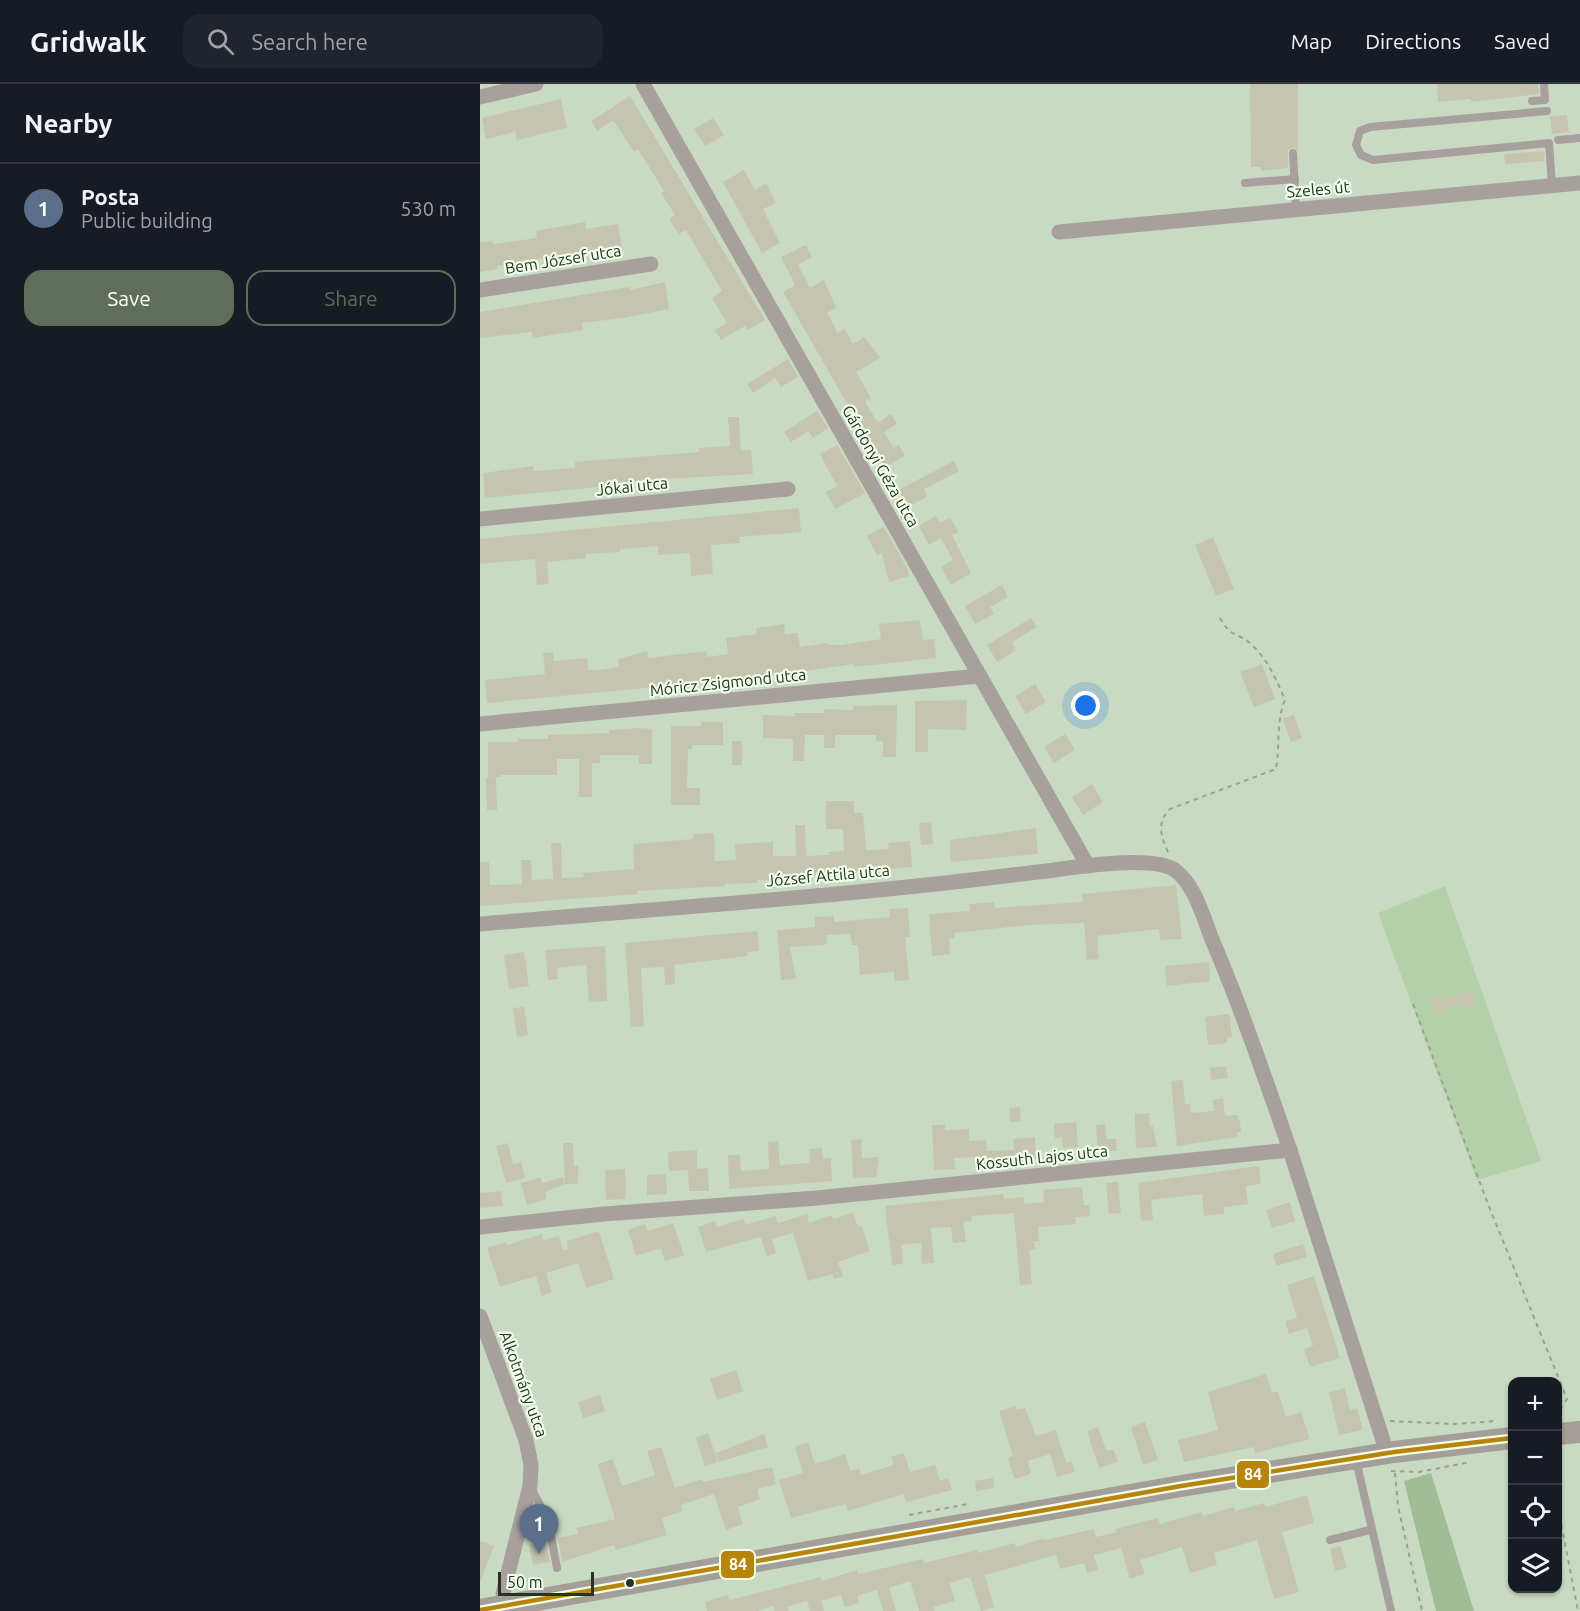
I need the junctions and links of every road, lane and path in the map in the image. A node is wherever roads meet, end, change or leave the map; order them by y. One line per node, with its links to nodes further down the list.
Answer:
1 (536, 84): 4 (street)
2 (643, 84): 21 (street, Gárdonyi Géza utca)
3 (1544, 84): 5 (lane)
4 (480, 97)
5 (1532, 101)
6 (1547, 111): 13 (lane)
7 (1580, 138): 8 (lane)
8 (1558, 140)
9 (1293, 153): 10 (lane)
10 (1294, 179): 11 (lane); 14 (lane)
11 (1245, 183)
12 (1580, 183): 13 (street, Szeles út)
13 (1552, 186): 14 (street, Szeles út)
14 (1296, 209): 15 (street, Szeles út)
15 (1059, 232)
16 (651, 264): 17 (street, Bem József utca)
17 (480, 290)
18 (788, 489): 19 (street, Jókai utca)
19 (480, 519)
20 (1218, 614): 24 (path)
21 (980, 675): 22 (street, Móricz Zsigmond utca); 23 (street, Gárdonyi Géza utca)
22 (480, 724)
23 (1088, 866): 24 (street, József Attila utca); 25 (street, József Attila utca)
24 (1178, 872): 27 (street)
25 (480, 924)
26 (1413, 1004): 30 (path)
27 (1290, 1150): 28 (street, Kossuth Lajos utca); 33 (street)
28 (480, 1227)
29 (480, 1316): 39 (street, Alkotmány utca)
30 (1558, 1377)
31 (1562, 1386): 32 (path)
32 (1562, 1406)
33 (1379, 1427): 34 (path); 37 (street)
34 (1507, 1430): 37 (main road)
35 (1580, 1432): 36 (main road)
36 (1562, 1434)
37 (1391, 1453): 38 (main road); 47 (path)
38 (1355, 1458): 40 (lane); 44 (main road)
39 (530, 1486): 43 (lane); 44 (street, Alkotmány utca)
40 (1370, 1530): 42 (lane); 46 (lane)
41 (1562, 1532): 48 (path)
42 (1330, 1540)
43 (557, 1568)
44 (506, 1606): 45 (main road)
45 (480, 1610)
46 (1391, 1611)
47 (1422, 1611)
48 (1578, 1611)

